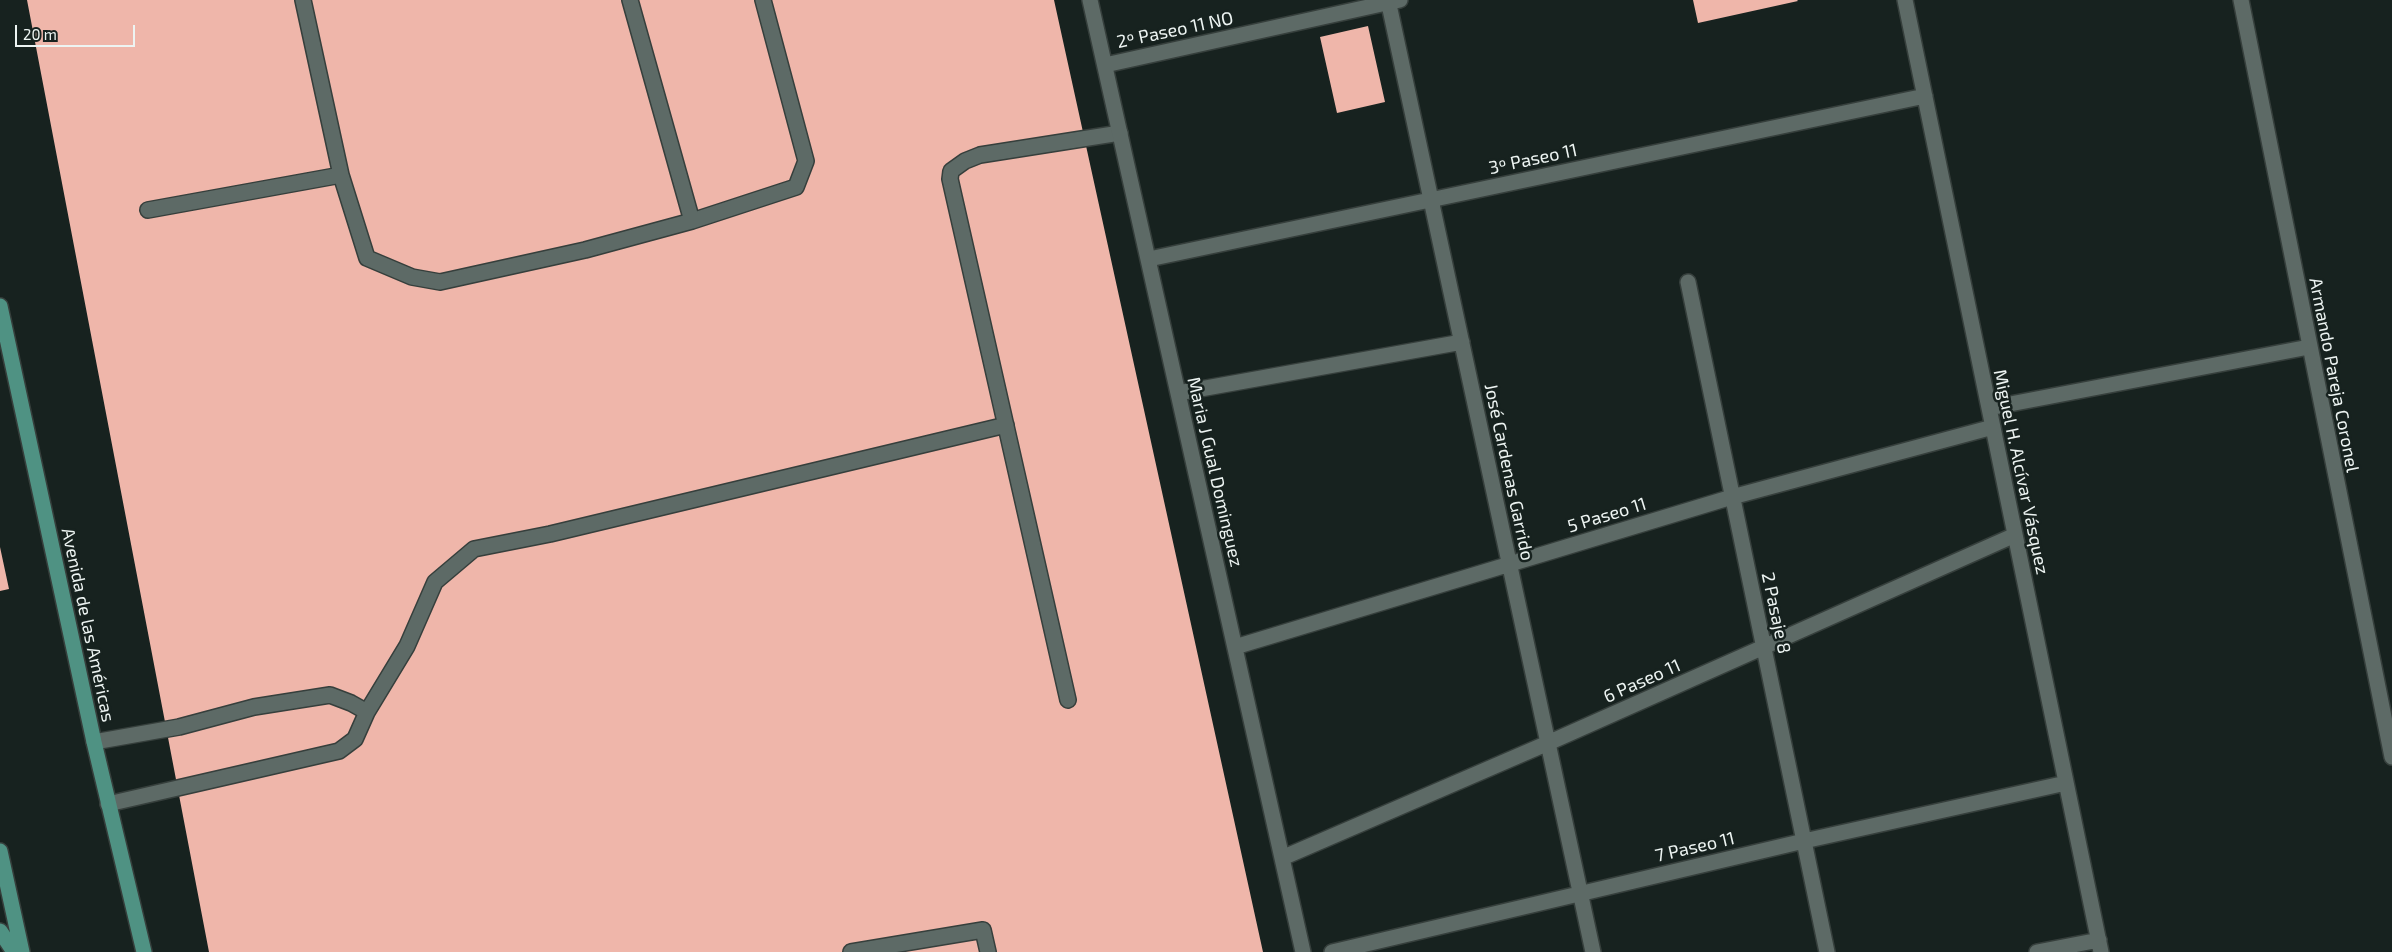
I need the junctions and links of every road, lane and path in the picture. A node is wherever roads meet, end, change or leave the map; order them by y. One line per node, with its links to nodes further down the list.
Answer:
1 (303, 0): 11 (street)
2 (630, 0): 14 (street)
3 (763, 0): 14 (street)
4 (1090, 0): 8 (street, Maria J Gual Dominguez)
5 (1905, 0): 9 (street, Miguel H. Alcívar Vásquez)
6 (2241, 0): 19 (street, Armando Pareja Coronel)
7 (1392, 1): 8 (street, 2º Paseo 11 NO); 12 (street, José Cardenas Garrido)
8 (1105, 65): 10 (street, Maria J Gual Dominguez)
9 (1925, 96): 12 (street, 3º Paseo 11); 21 (street, Miguel H. Alcívar Vásquez)
10 (1120, 133): 15 (street, Maria J Gual Dominguez); 22 (street)
11 (341, 175): 13 (street); 14 (street)
12 (1431, 199): 15 (street, 3º Paseo 11); 18 (street, José Cardenas Garrido)
13 (148, 210)
14 (692, 221)
15 (1149, 259): 20 (street, Maria J Gual Dominguez)
16 (1688, 282): 24 (street, 2 Pasaje 8)
17 (0, 306): 31 (main road, Avenida de las Américas)
18 (1462, 342): 20 (street); 26 (street, José Cardenas Garrido)
19 (2309, 347): 21 (street); 33 (street, Armando Pareja Coronel)
20 (1178, 393): 27 (street, Maria J Gual Dominguez)
21 (1989, 408): 23 (street, Miguel H. Alcívar Vásquez)
22 (1006, 426): 29 (street); 30 (street)
23 (1993, 427): 24 (street, 5 Paseo 11); 25 (street, Miguel H. Alcívar Vásquez)
24 (1732, 497): 26 (street, 5 Paseo 11); 28 (street, 2 Pasaje 8)
25 (2015, 535): 28 (street, 6 Paseo 11); 34 (street, Miguel H. Alcívar Vásquez)
26 (1510, 564): 27 (street, 5 Paseo 11); 32 (street, José Cardenas Garrido)
27 (1235, 647): 38 (street, Maria J Gual Dominguez)
28 (1763, 647): 32 (street, 6 Paseo 11); 36 (street, 2 Pasaje 8)
29 (1068, 700)
30 (367, 712): 31 (street); 35 (street)
31 (94, 742): 35 (main road, Avenida de las Américas)
32 (1548, 743): 38 (street, 6 Paseo 11); 39 (street, José Cardenas Garrido)
33 (2392, 757)
34 (2066, 783): 36 (street, 7 Paseo 11); 41 (street, Miguel H. Alcívar Vásquez)
35 (108, 804): 44 (main road, Avenida de las Américas)
36 (1804, 841): 39 (street, 7 Paseo 11); 50 (street, 2 Pasaje 8)
37 (0, 851): 43 (main road)
38 (1282, 858): 47 (street, Maria J Gual Dominguez)
39 (1580, 893): 48 (street, 7 Paseo 11); 49 (street, José Cardenas Garrido)
40 (0, 931): 42 (main road)
41 (2100, 946): 51 (street)
42 (14, 952)
43 (22, 952)
44 (144, 952)
45 (851, 952): 46 (street)
46 (988, 952)
47 (1303, 952)
48 (1332, 952)
49 (1593, 952)
50 (1827, 952)
51 (2038, 952)

